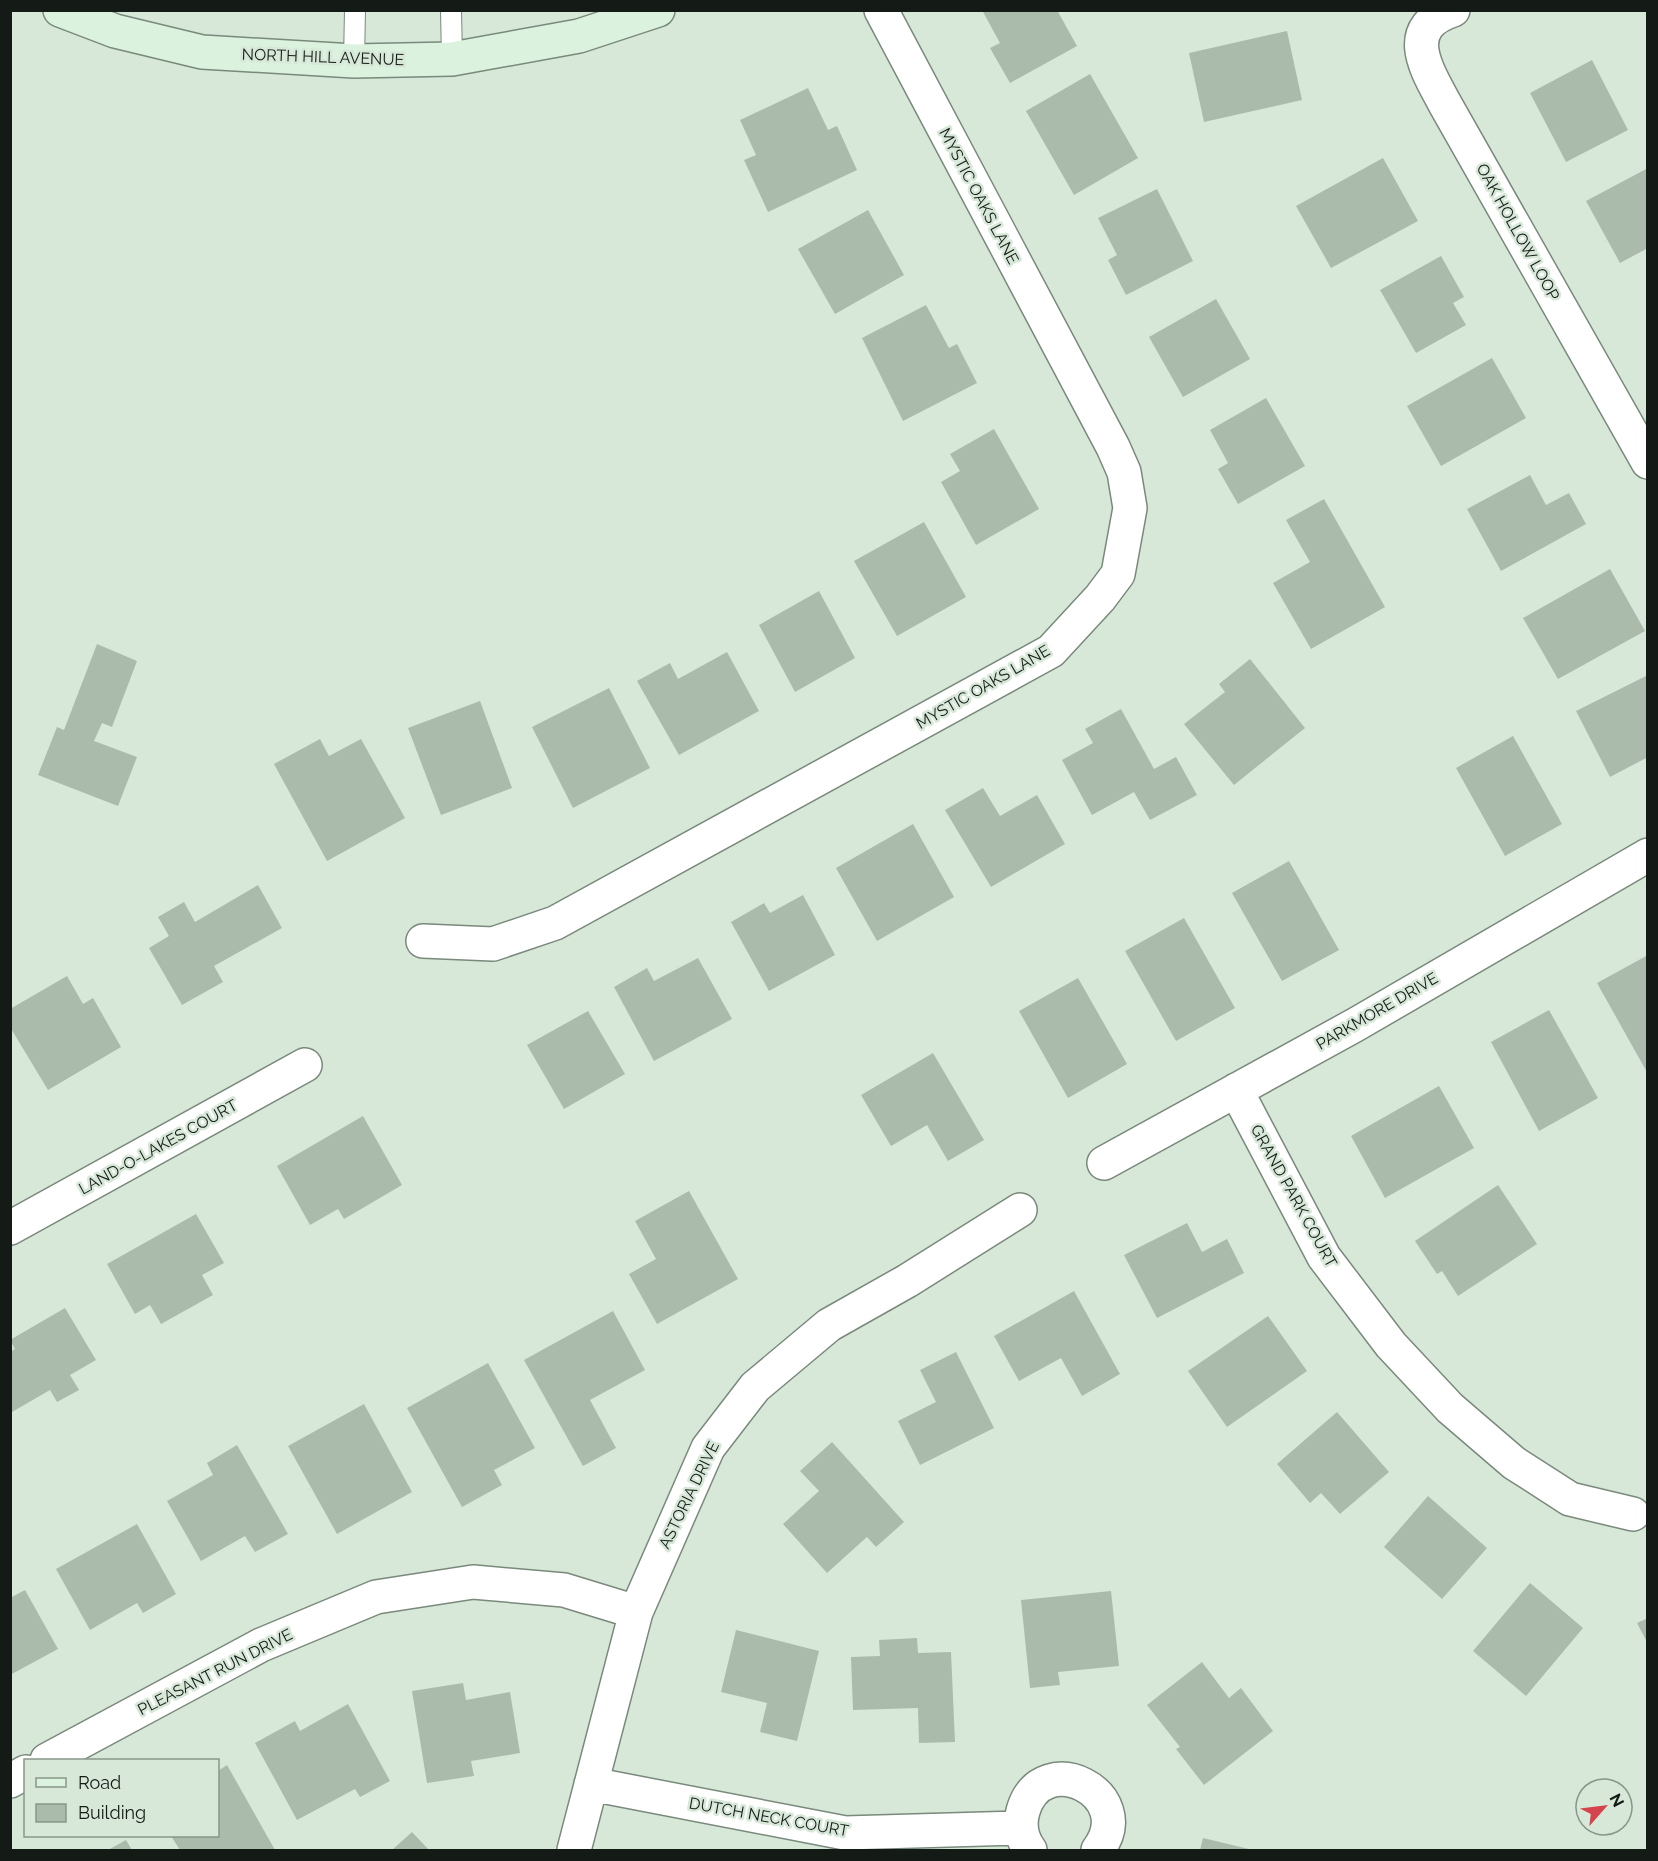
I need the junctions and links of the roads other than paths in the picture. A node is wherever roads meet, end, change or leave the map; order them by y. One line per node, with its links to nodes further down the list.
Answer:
1 (60, 10): 8 (street, NORTH HILL AVENUE)
2 (355, 10): 8 (lane)
3 (451, 10): 7 (lane)
4 (658, 10): 7 (street, NORTH HILL AVENUE)
5 (881, 10): 11 (street, MYSTIC OAKS LANE)
6 (1453, 10): 9 (street, OAK HOLLOW LOOP)
7 (452, 59): 8 (street, NORTH HILL AVENUE)
8 (354, 61)
9 (1647, 462)
10 (1647, 855): 13 (street, PARKMORE DRIVE)
11 (423, 941)
12 (305, 1065): 16 (street, LAND-O-LAKES COURT)
13 (1236, 1090): 14 (street, PARKMORE DRIVE); 17 (street, GRAND PARK COURT)
14 (1104, 1163)
15 (1020, 1210): 18 (street, ASTORIA DRIVE)
16 (10, 1228)
17 (1633, 1514)
18 (636, 1612): 19 (street, PLEASANT RUN DRIVE); 22 (street, ASTORIA DRIVE)
19 (51, 1759)
20 (24, 1773): 21 (street)
21 (10, 1781)
22 (591, 1784): 23 (street, DUTCH NECK COURT); 24 (street, ASTORIA DRIVE)
23 (1025, 1839): 25 (street, DUTCH NECK COURT)
24 (574, 1851)
25 (1098, 1851)

